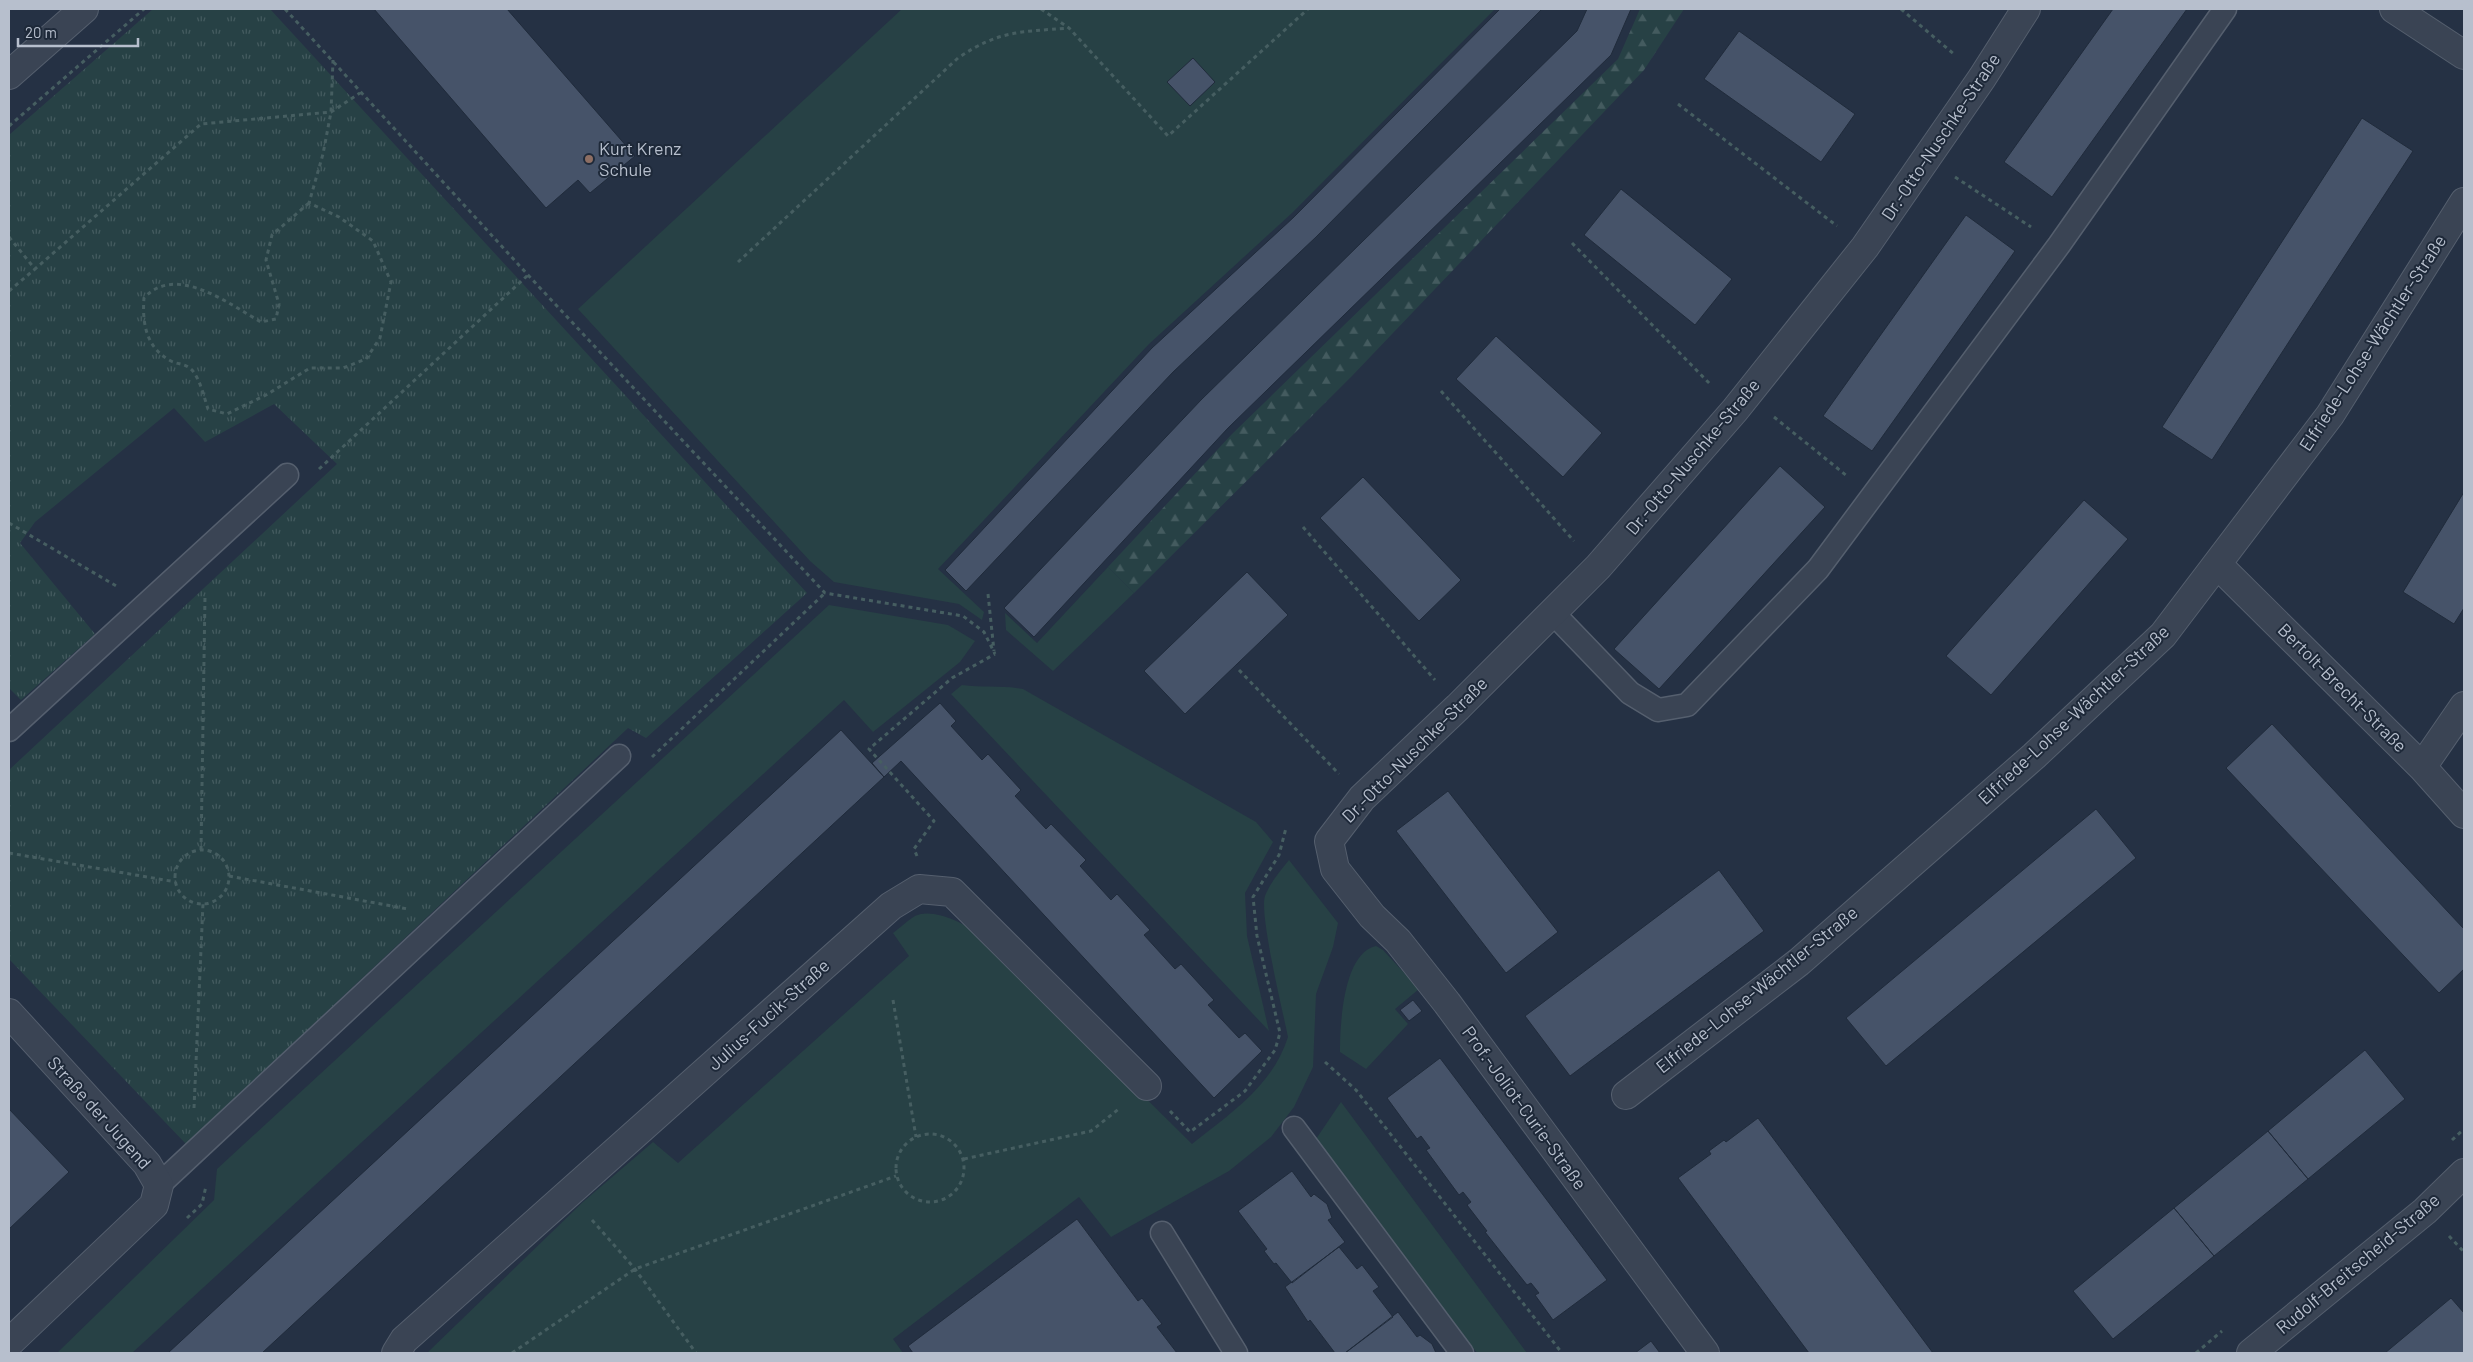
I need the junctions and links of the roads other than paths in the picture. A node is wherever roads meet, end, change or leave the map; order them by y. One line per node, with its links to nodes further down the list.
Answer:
1 (84, 9): 6 (street)
2 (2026, 9): 10 (street, Dr.-Otto-Nuschke-Straße)
3 (2225, 9): 10 (lane)
4 (2394, 9): 5 (street)
5 (2464, 56)
6 (9, 75)
7 (2464, 202): 9 (street, Elfriede-Lohse-Wächtler-Straße)
8 (287, 475): 12 (lane)
9 (2218, 565): 14 (street, Bertolt-Brecht-Straße); 19 (street, Elfriede-Lohse-Wächtler-Straße)
10 (1553, 613): 16 (street, Dr.-Otto-Nuschke-Straße)
11 (2464, 706): 14 (street)
12 (9, 730)
13 (619, 756): 22 (lane)
14 (2422, 767): 15 (street, Bertolt-Brecht-Straße)
15 (2464, 814)
16 (1335, 869): 28 (street, Prof.-Joliot-Curie-Straße)
17 (9, 1013): 22 (street, Straße der Jugend)
18 (1147, 1086): 25 (street, Julius-Fucik-Straße)
19 (1626, 1095)
20 (1294, 1128): 27 (lane)
21 (2464, 1174): 29 (street, Rudolf-Breitscheid-Straße)
22 (159, 1184): 24 (street, Straße der Jugend)
23 (1162, 1234): 26 (lane)
24 (9, 1343)
25 (396, 1353)
26 (1236, 1353)
27 (1462, 1353)
28 (1705, 1353)
29 (2251, 1353)

